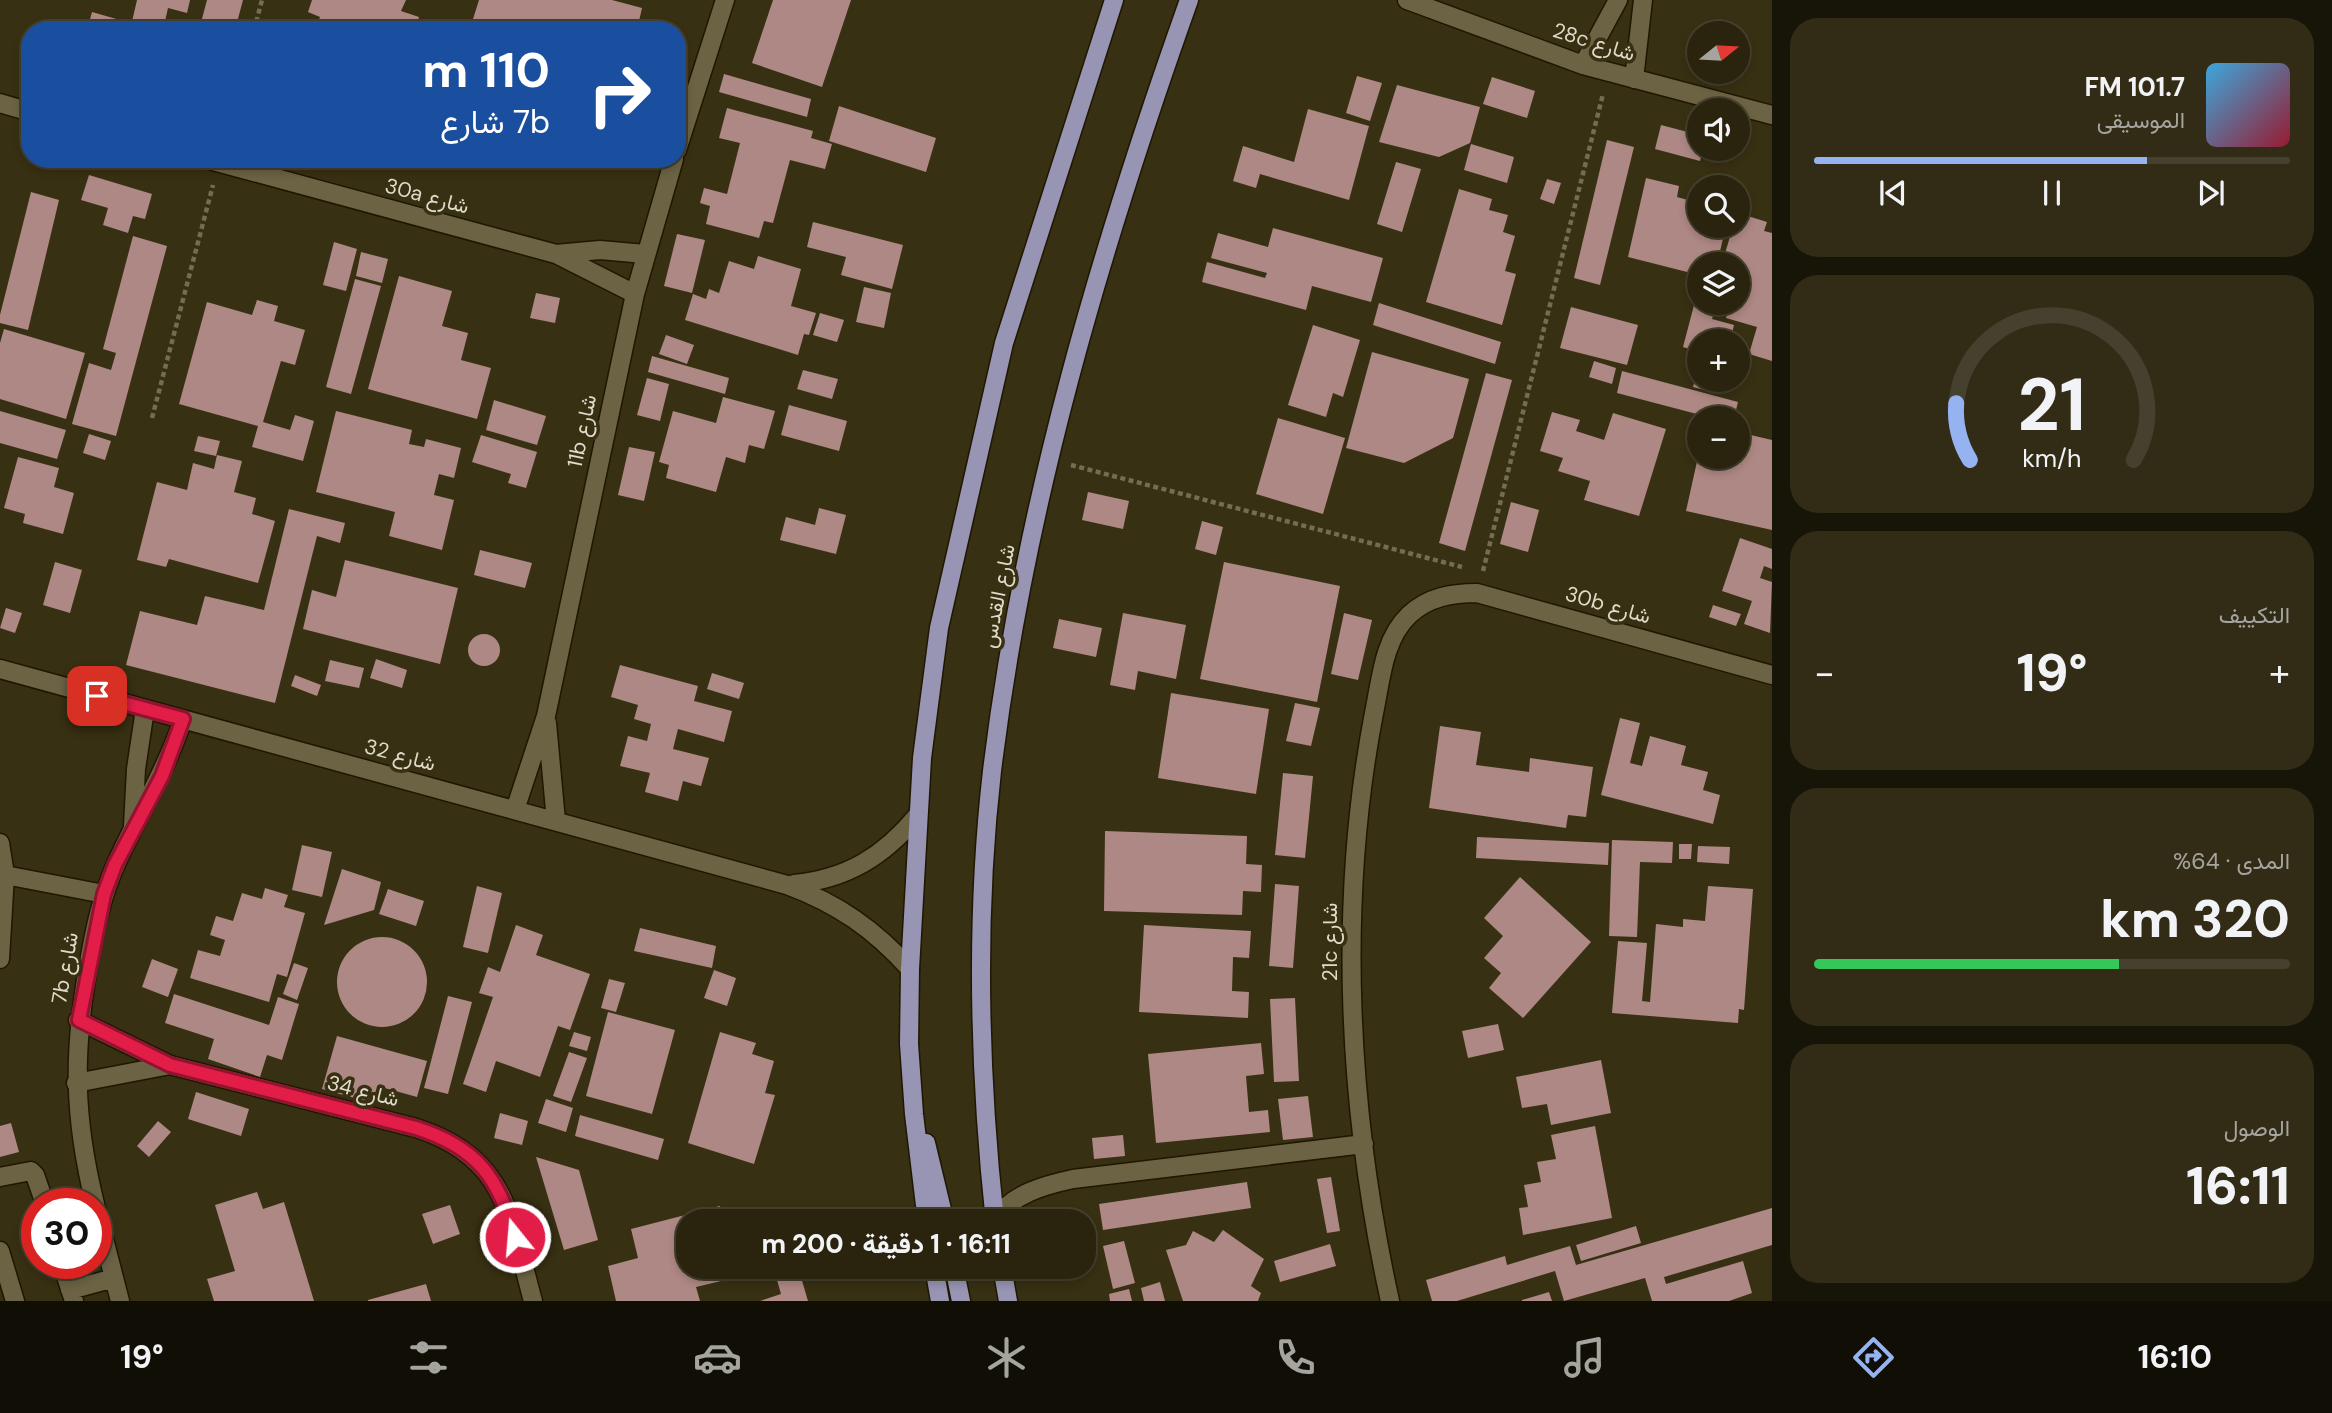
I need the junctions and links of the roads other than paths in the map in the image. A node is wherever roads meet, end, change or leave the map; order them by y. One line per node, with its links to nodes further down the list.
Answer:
1 (725, 0): 12 (street)
2 (1114, 0): 25 (main road)
3 (1189, 0): 45 (main road, شارع القدس)
4 (1408, 0): 7 (street, 28c شارع)
5 (1618, 0): 7 (street)
6 (1643, 0): 8 (street)
7 (1583, 65): 8 (street, 28c شارع)
8 (1634, 79): 11 (street, 28c شارع)
9 (0, 103): 10 (street)
10 (21, 109)
11 (1772, 115)
12 (686, 122)
13 (238, 168): 15 (street, 30a شارع)
14 (671, 168): 16 (street, 11b شارع)
15 (555, 254): 16 (street, 30a شارع); 17 (street, 30a شارع)
16 (645, 254): 17 (street, 11b شارع)
17 (635, 294): 22 (street, 11b شارع)
18 (1430, 600): 20 (street, 30b شارع); 39 (street, 21c شارع)
19 (0, 669): 21 (street, شارع 32)
20 (1772, 675)
21 (145, 709): 23 (street, شارع 32); 27 (street, 7b شارع)
22 (545, 716): 24 (street, 11b شارع); 26 (street, 11b شارع)
23 (183, 719): 24 (street, شارع 32); 27 (street, 7b شارع)
24 (515, 810): 26 (street, شارع 32)
25 (917, 816): 30 (street, شارع 32); 34 (main road)
26 (556, 821): 30 (street, شارع 32)
27 (133, 830): 31 (street, 7b شارع)
28 (0, 843): 29 (street)
29 (5, 875): 31 (street); 32 (street)
30 (787, 885): 34 (street, شارع 32)
31 (104, 894): 35 (street, 7b شارع)
32 (1, 933): 33 (street)
33 (0, 959)
34 (910, 969): 38 (main road)
35 (79, 1020): 36 (street, شارع 34); 37 (street, 7b شارع)
36 (170, 1065): 37 (street, شارع 34); 57 (street, شارع 34)
37 (76, 1083): 42 (street, 7b شارع)
38 (914, 1114): 43 (main road); 44 (main road)
39 (1364, 1144): 46 (street); 61 (street, 21c شارع)
40 (0, 1177): 41 (street)
41 (39, 1188)
42 (91, 1188)
43 (925, 1209)
44 (942, 1209)
45 (994, 1209)
46 (1002, 1209)
47 (0, 1251): 55 (street)
48 (112, 1270): 49 (street, 7b شارع)
49 (114, 1278): 54 (street); 56 (street, 7b شارع)
50 (67, 1279): 54 (street)
51 (936, 1279): 58 (main road)
52 (956, 1279): 59 (main road)
53 (1004, 1279): 60 (main road)
54 (72, 1296)
55 (15, 1301)
56 (120, 1301)
57 (533, 1301)
58 (940, 1301)
59 (961, 1301)
60 (1007, 1301)
61 (1390, 1301)

